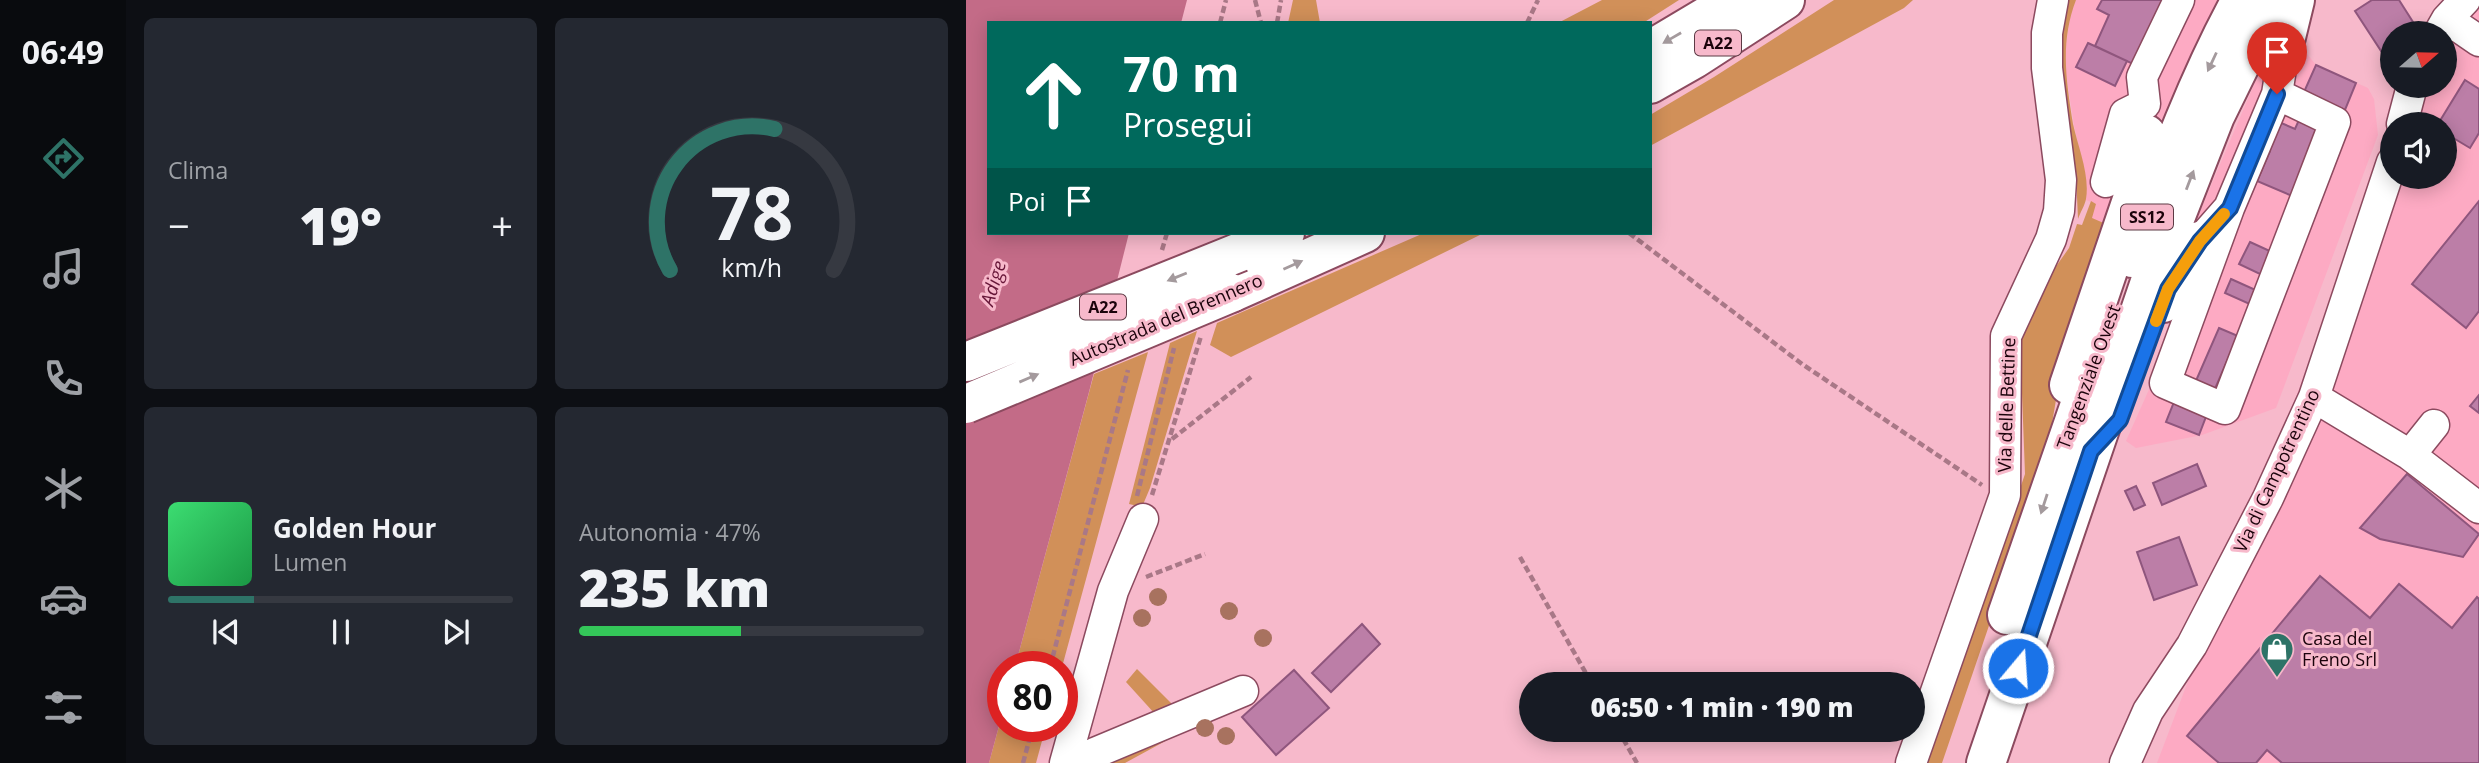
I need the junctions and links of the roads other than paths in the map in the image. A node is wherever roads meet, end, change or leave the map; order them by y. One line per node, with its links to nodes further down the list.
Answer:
1 (1734, 0): 11 (highway, A22, one-way to 11)
2 (1785, 0): 12 (highway, A22)
3 (2053, 0): 32 (street, Via delle Bettine)
4 (2179, 0): 14 (street)
5 (2241, 0): 25 (highway, Tangenziale Ovest / SS12, one-way to 25)
6 (2272, 0): 25 (highway, Tangenziale Ovest / SS12, one-way to 6)
7 (2295, 0): 9 (highway)
8 (2450, 17): 10 (street)
9 (2286, 37): 13 (street)
10 (2479, 41)
11 (1652, 49)
12 (1652, 83)
13 (2277, 94): 17 (street); 17 (street)
14 (2146, 119): 15 (street); 25 (highway)
15 (2106, 182)
16 (2383, 189): 22 (street, Via di Campotrentino)
17 (2230, 208): 20 (street)
18 (1279, 235): 21 (highway, Autostrada del Brennero / A22, one-way to 21, bridge)
19 (1360, 235): 23 (highway, Autostrada del Brennero / A22, one-way to 19, bridge)
20 (2200, 241): 25 (highway)
21 (966, 362)
22 (2314, 397): 26 (street); 35 (street, Via di Campotrentino)
23 (966, 404)
24 (2434, 425): 26 (street)
25 (2078, 445): 33 (highway, Tangenziale Ovest / SS12, one-way to 33); 34 (highway, Tangenziale Ovest / SS12)
26 (2410, 455): 27 (street)
27 (2479, 508)
28 (1139, 512): 30 (street)
29 (1243, 691): 31 (street)
30 (1065, 763)
31 (1075, 763)
32 (1911, 763)
33 (1958, 763)
34 (1986, 763)
35 (2125, 763)

